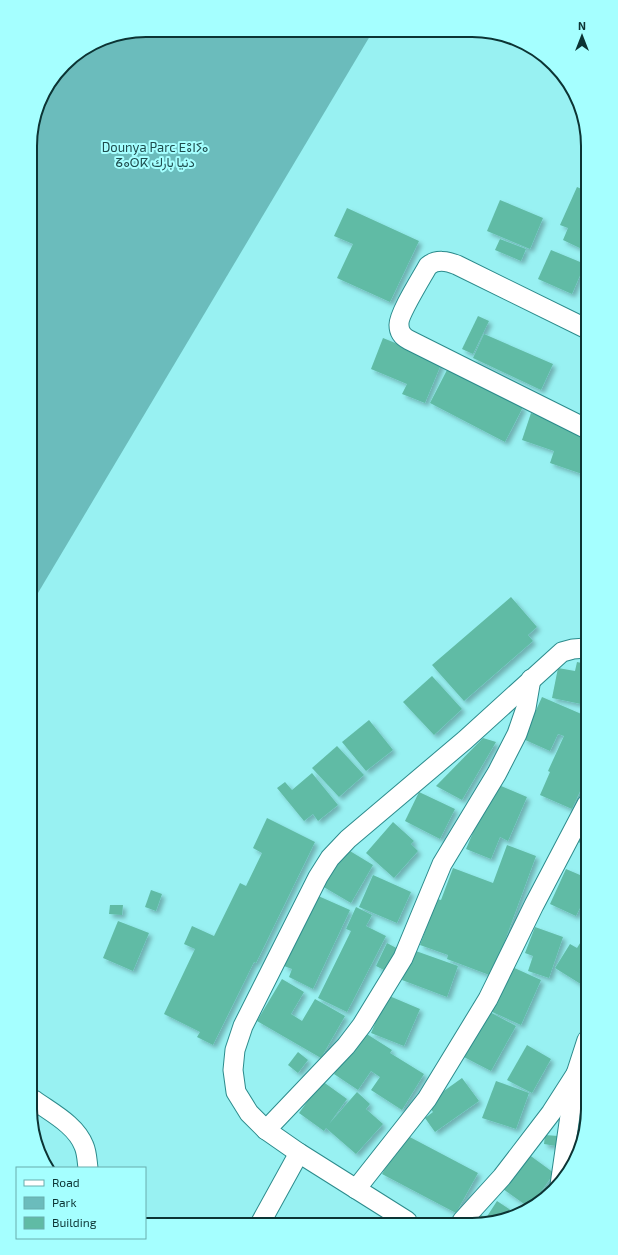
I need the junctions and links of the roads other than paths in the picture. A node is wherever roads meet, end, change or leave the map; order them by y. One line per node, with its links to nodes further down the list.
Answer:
1 (581, 326): 2 (street)
2 (581, 426)
3 (581, 648): 4 (street)
4 (531, 679): 9 (street); 9 (street)
5 (581, 815): 13 (street)
6 (581, 1059): 7 (street)
7 (576, 1074): 12 (street); 16 (street)
8 (37, 1102): 11 (street)
9 (266, 1130): 10 (street)
10 (299, 1153): 13 (street); 14 (street)
11 (88, 1167)
12 (562, 1170)
13 (356, 1189): 15 (street)
14 (263, 1218)
15 (401, 1218)
16 (465, 1218)

